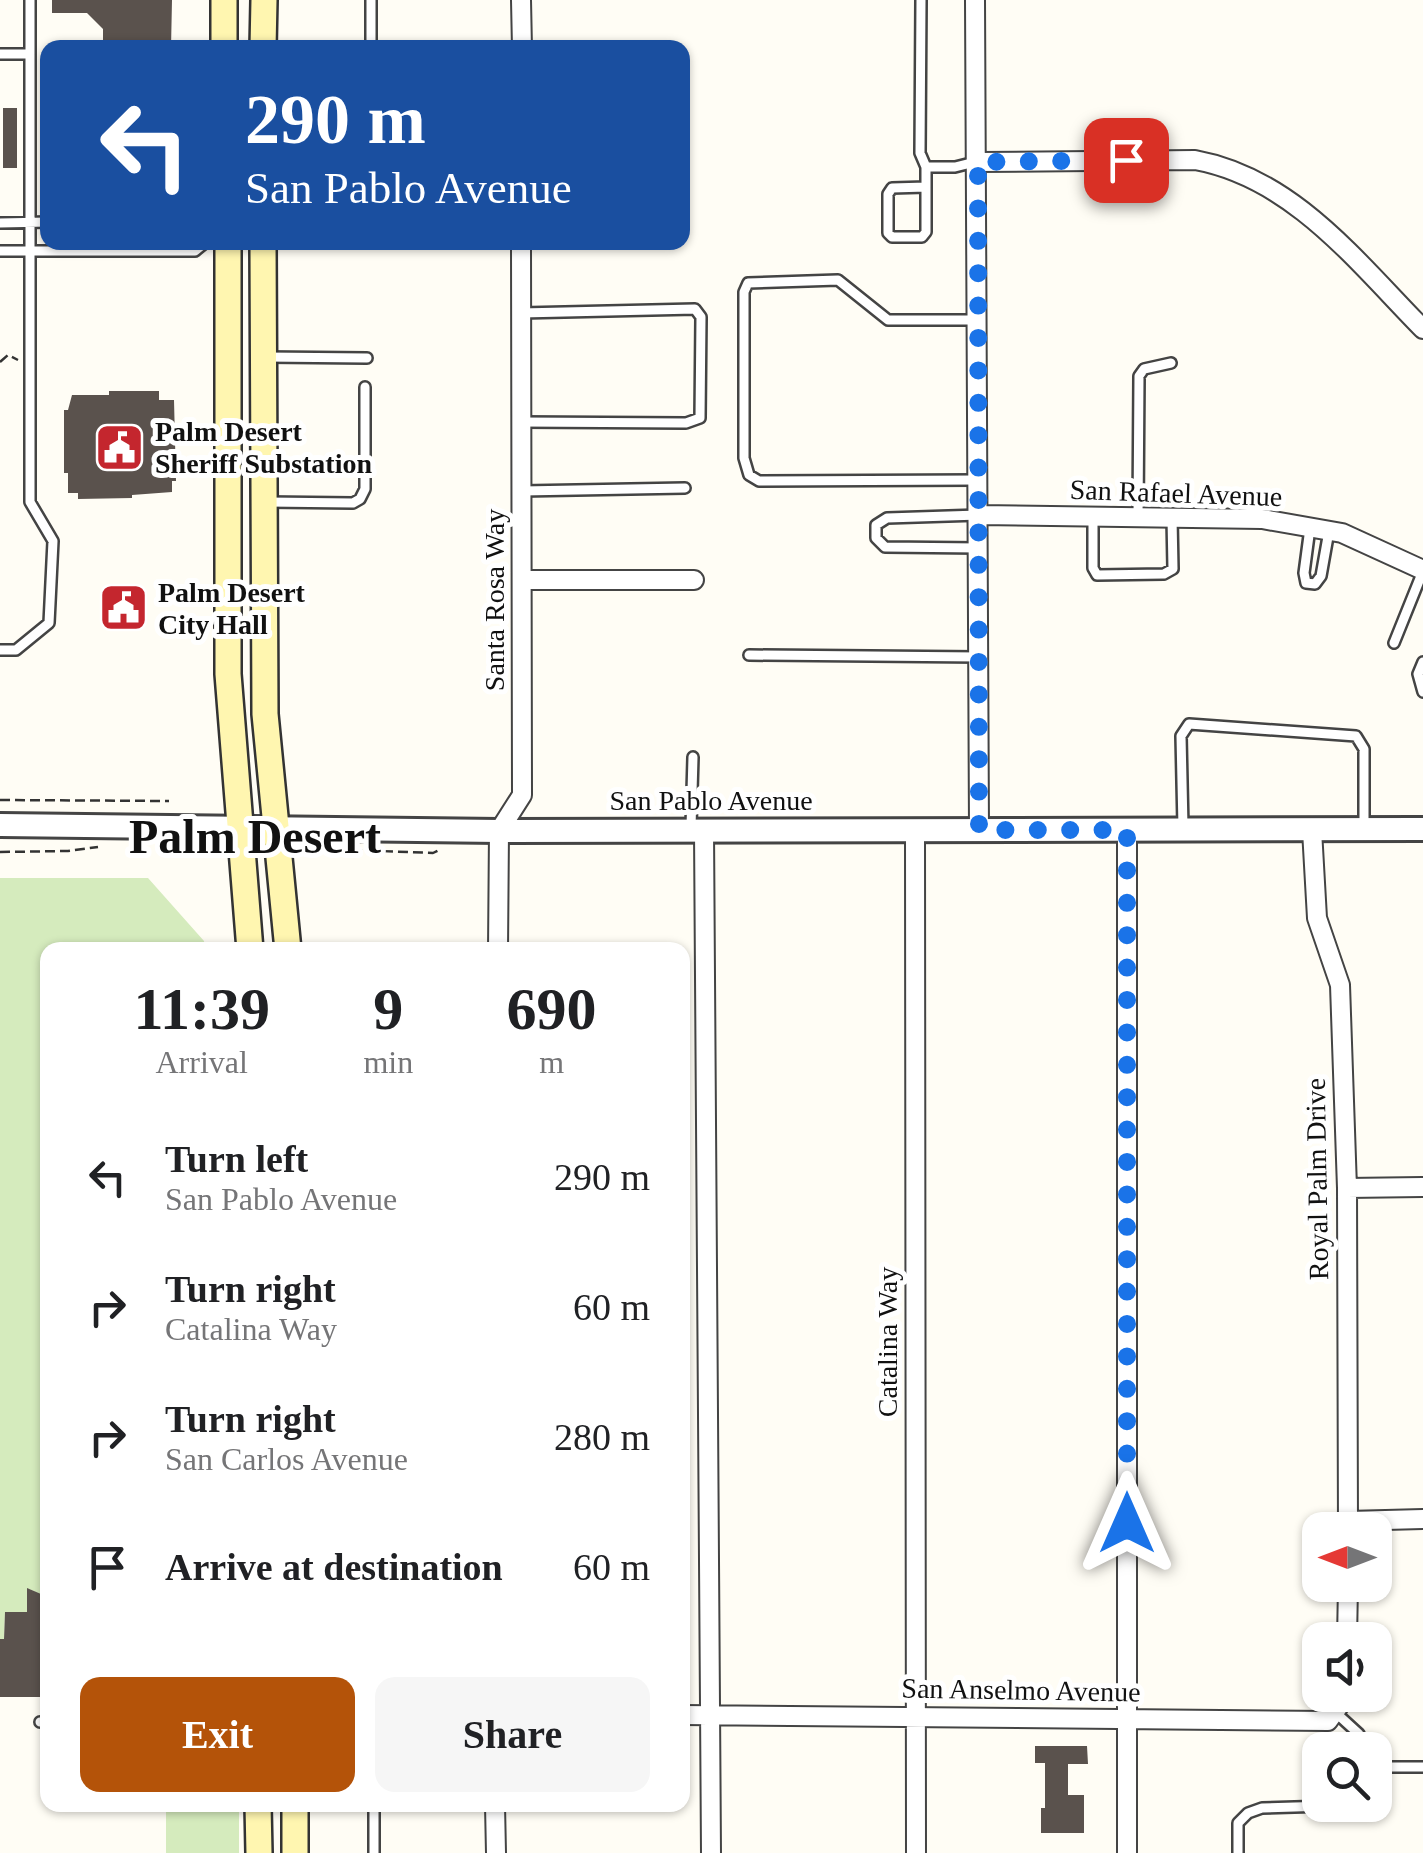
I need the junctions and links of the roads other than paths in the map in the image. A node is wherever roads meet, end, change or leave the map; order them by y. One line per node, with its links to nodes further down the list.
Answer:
1 (30, 0): 13 (lane)
2 (224, 0): 8 (main road)
3 (264, 0): 9 (main road)
4 (371, 0): 10 (lane)
5 (521, 0): 11 (street)
6 (921, 0): 15 (lane)
7 (976, 0): 14 (street)
8 (224, 40)
9 (263, 40)
10 (371, 40)
11 (522, 40)
12 (0, 54): 13 (lane)
13 (30, 54): 18 (lane)
14 (978, 162): 15 (lane); 27 (street); 28 (street)
15 (926, 167): 16 (lane)
16 (926, 187): 16 (lane)
17 (0, 222): 18 (lane)
18 (28, 222): 19 (lane); 25 (lane)
19 (40, 222)
20 (0, 250): 25 (lane)
21 (195, 250): 25 (lane)
22 (228, 250): 56 (main road)
23 (263, 250): 29 (main road)
24 (522, 250): 26 (street, Santa Rosa Way)
25 (28, 251): 49 (lane)
26 (522, 313): 33 (street, Santa Rosa Way); 33 (lane)
27 (978, 320): 34 (street); 34 (lane)
28 (1423, 329)
29 (264, 357): 30 (lane); 37 (main road)
30 (367, 358)
31 (1171, 364): 40 (lane)
32 (365, 387): 37 (lane)
33 (522, 422): 36 (street, Santa Rosa Way)
34 (978, 480): 38 (street)
35 (685, 488): 36 (lane)
36 (522, 491): 46 (street, Santa Rosa Way)
37 (264, 502): 57 (main road)
38 (978, 515): 39 (street, San Rafael Avenue); 44 (street); 44 (lane)
39 (1092, 517): 40 (street, San Rafael Avenue); 41 (lane)
40 (1138, 518): 41 (street, San Rafael Avenue)
41 (1172, 518): 42 (street, San Rafael Avenue)
42 (1310, 528): 43 (street, San Rafael Avenue); 43 (lane)
43 (1330, 531): 45 (street, San Rafael Avenue)
44 (978, 548): 51 (street)
45 (1423, 570): 48 (lane)
46 (522, 580): 47 (street); 66 (street, Santa Rosa Way)
47 (694, 580)
48 (1394, 643)
49 (0, 650)
50 (749, 655): 51 (lane)
51 (978, 657): 61 (street)
52 (1423, 662): 53 (lane)
53 (1423, 692)
54 (693, 756): 59 (lane)
55 (0, 825): 56 (street, San Pablo Avenue)
56 (239, 829): 57 (street, San Pablo Avenue); 67 (main road)
57 (276, 829): 66 (street, San Pablo Avenue); 68 (main road)
58 (1423, 829): 65 (street, San Pablo Avenue)
59 (697, 830): 60 (street, San Pablo Avenue); 66 (street, San Pablo Avenue); 78 (street)
60 (916, 830): 61 (street, San Pablo Avenue); 77 (street, Catalina Way)
61 (979, 830): 62 (street, San Pablo Avenue)
62 (1127, 830): 63 (street, San Pablo Avenue); 79 (street)
63 (1183, 830): 64 (street, San Pablo Avenue); 65 (lane)
64 (1312, 830): 65 (street, San Pablo Avenue); 71 (street, Royal Palm Drive)
65 (1364, 830)
66 (499, 832): 69 (street, Santa Rosa Way)
67 (249, 942)
68 (287, 942)
69 (498, 942)
70 (1423, 1187): 71 (street)
71 (1347, 1188): 72 (street, Royal Palm Drive)
72 (1348, 1512)
73 (1423, 1519): 74 (street)
74 (1392, 1521)
75 (1335, 1712): 79 (street, San Anselmo Avenue); 80 (lane)
76 (690, 1715): 78 (street, San Anselmo Avenue)
77 (914, 1715): 78 (street, San Anselmo Avenue); 79 (street, San Anselmo Avenue); 93 (street, Catalina Way)
78 (710, 1716): 92 (street)
79 (1127, 1719): 94 (street)
80 (1357, 1732)
81 (1392, 1767): 82 (lane)
82 (1423, 1767)
83 (1302, 1807): 95 (lane)
84 (258, 1812): 88 (main road)
85 (295, 1812): 89 (main road)
86 (374, 1812): 90 (lane)
87 (495, 1812): 91 (street)
88 (258, 1853)
89 (296, 1853)
90 (374, 1853)
91 (496, 1853)
92 (711, 1853)
93 (916, 1853)
94 (1127, 1853)
95 (1238, 1853)

